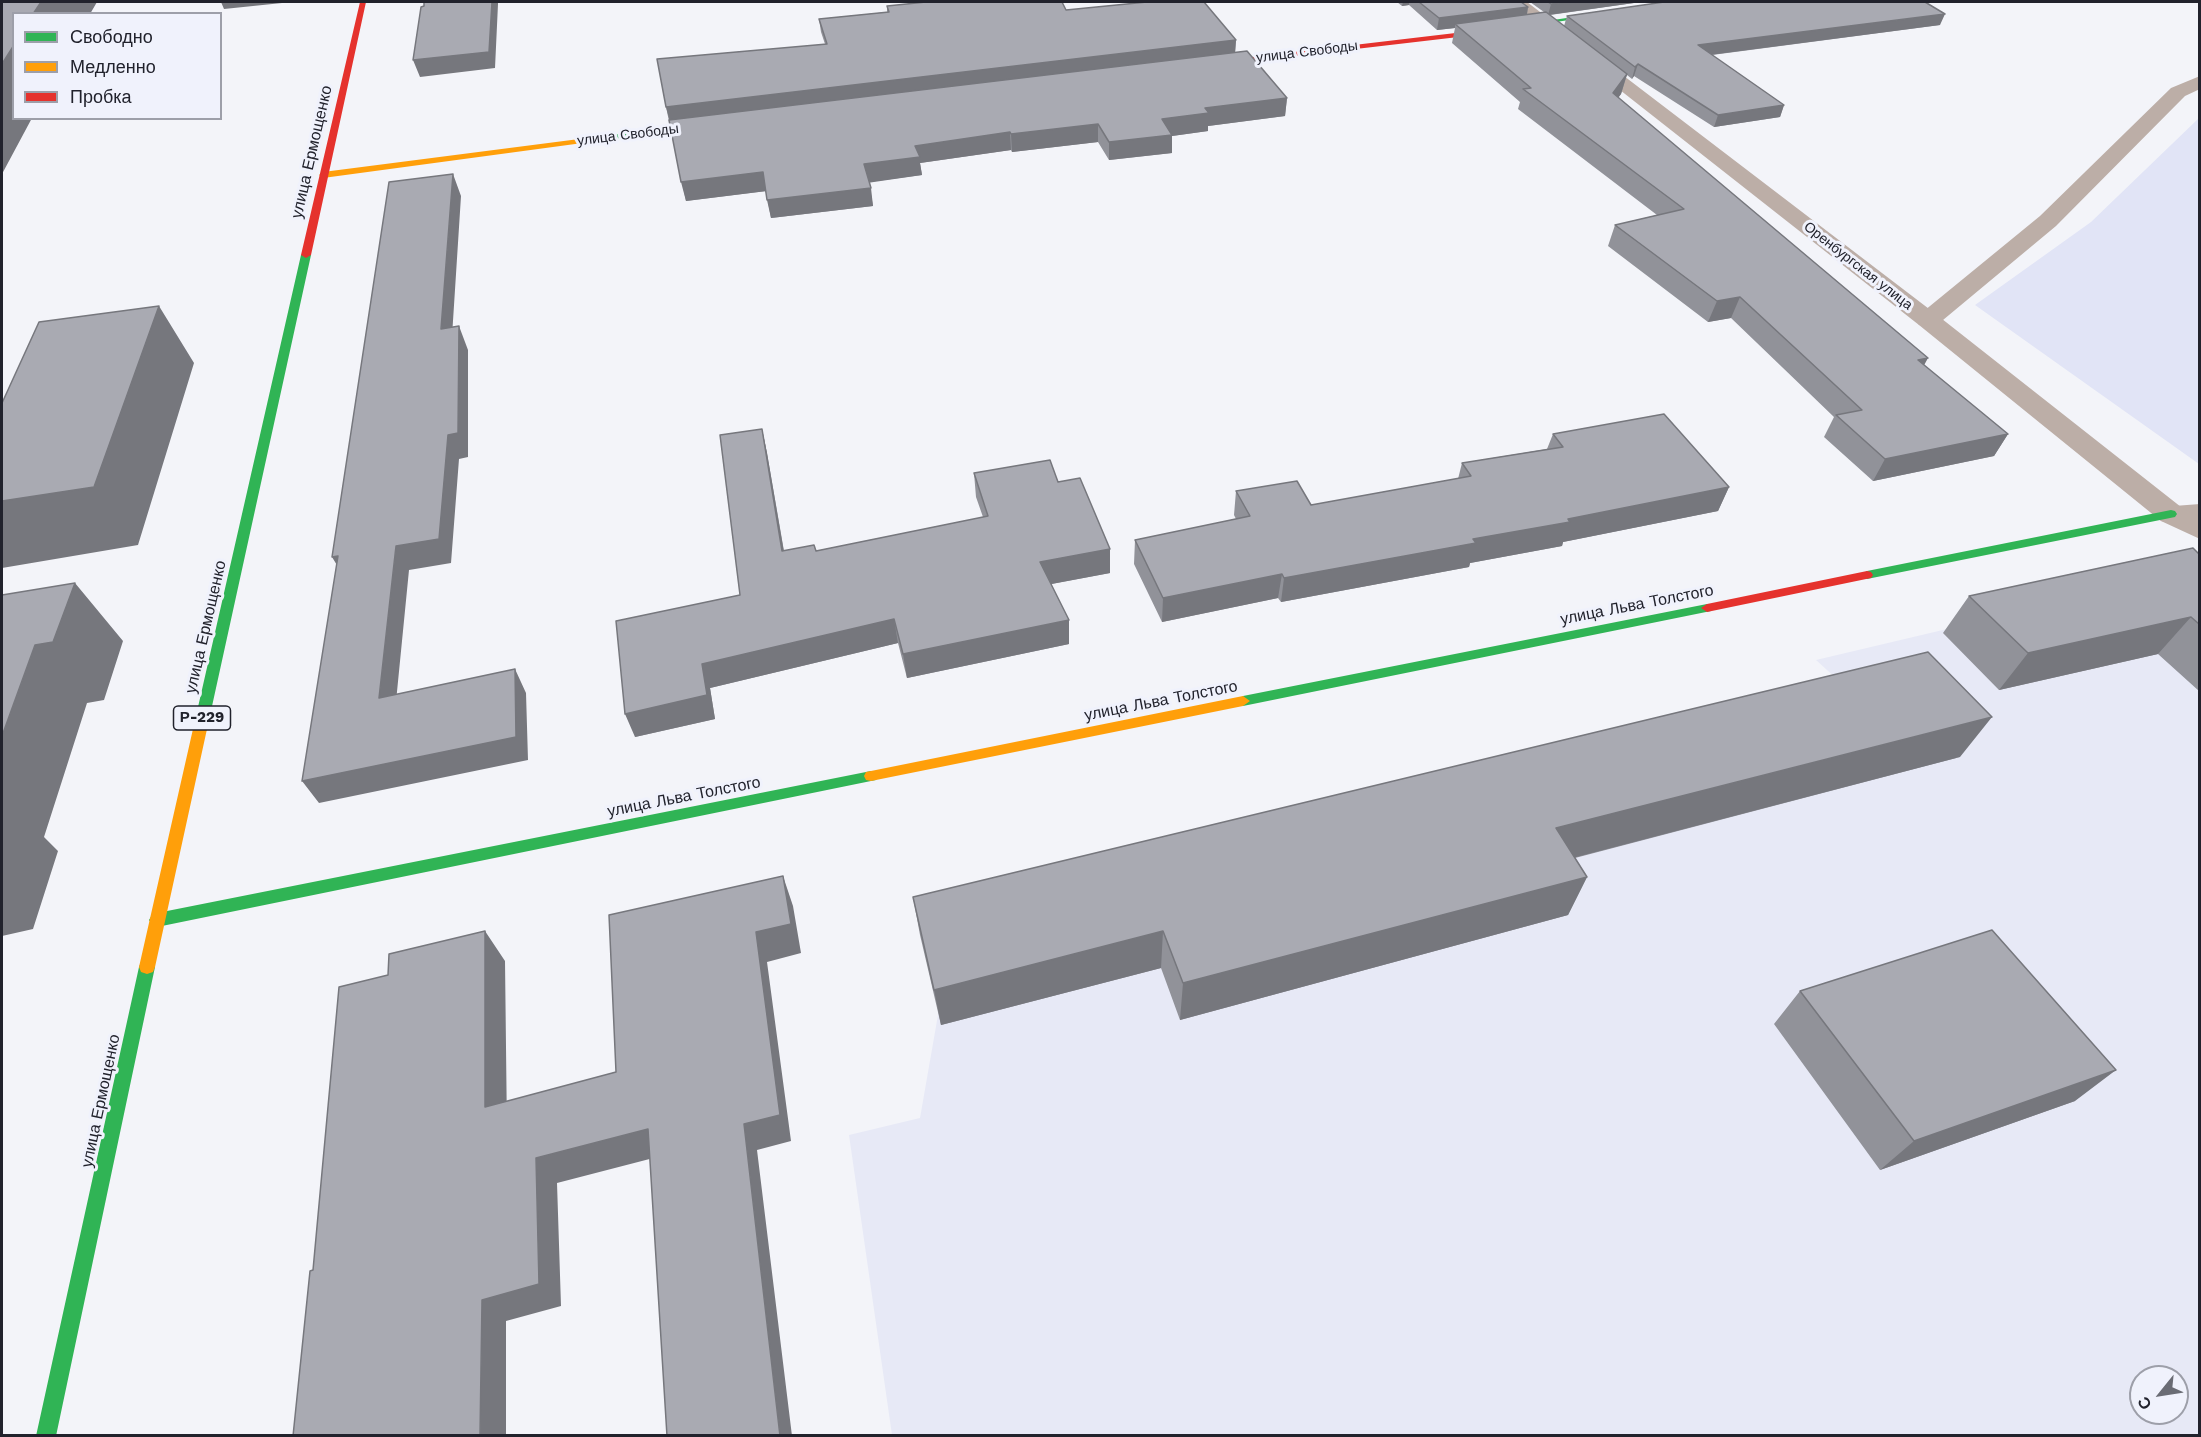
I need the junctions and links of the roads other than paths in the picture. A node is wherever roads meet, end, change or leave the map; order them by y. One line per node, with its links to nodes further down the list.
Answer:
1 (363, 2): 8 (main road, улица Ермощенко / Р-229)
2 (1516, 2): 4 (street, Оренбургская улица)
3 (1684, 2): 4 (main road, улица Свободы)
4 (1542, 21): 5 (main road, улица Свободы); 9 (street, Оренбургская улица)
5 (1192, 66)
6 (2199, 82): 9 (street)
7 (729, 123): 8 (main road, улица Свободы)
8 (323, 175): 13 (main road, улица Ермощенко / Р-229)
9 (1928, 320): 11 (street, Оренбургская улица)
10 (2199, 513): 11 (street)
11 (2171, 514): 12 (street, Оренбургская улица); 13 (main road, улица Льва Толстого)
12 (2199, 530)
13 (157, 920): 14 (main road, улица Ермощенко / Р-229)
14 (46, 1436)

